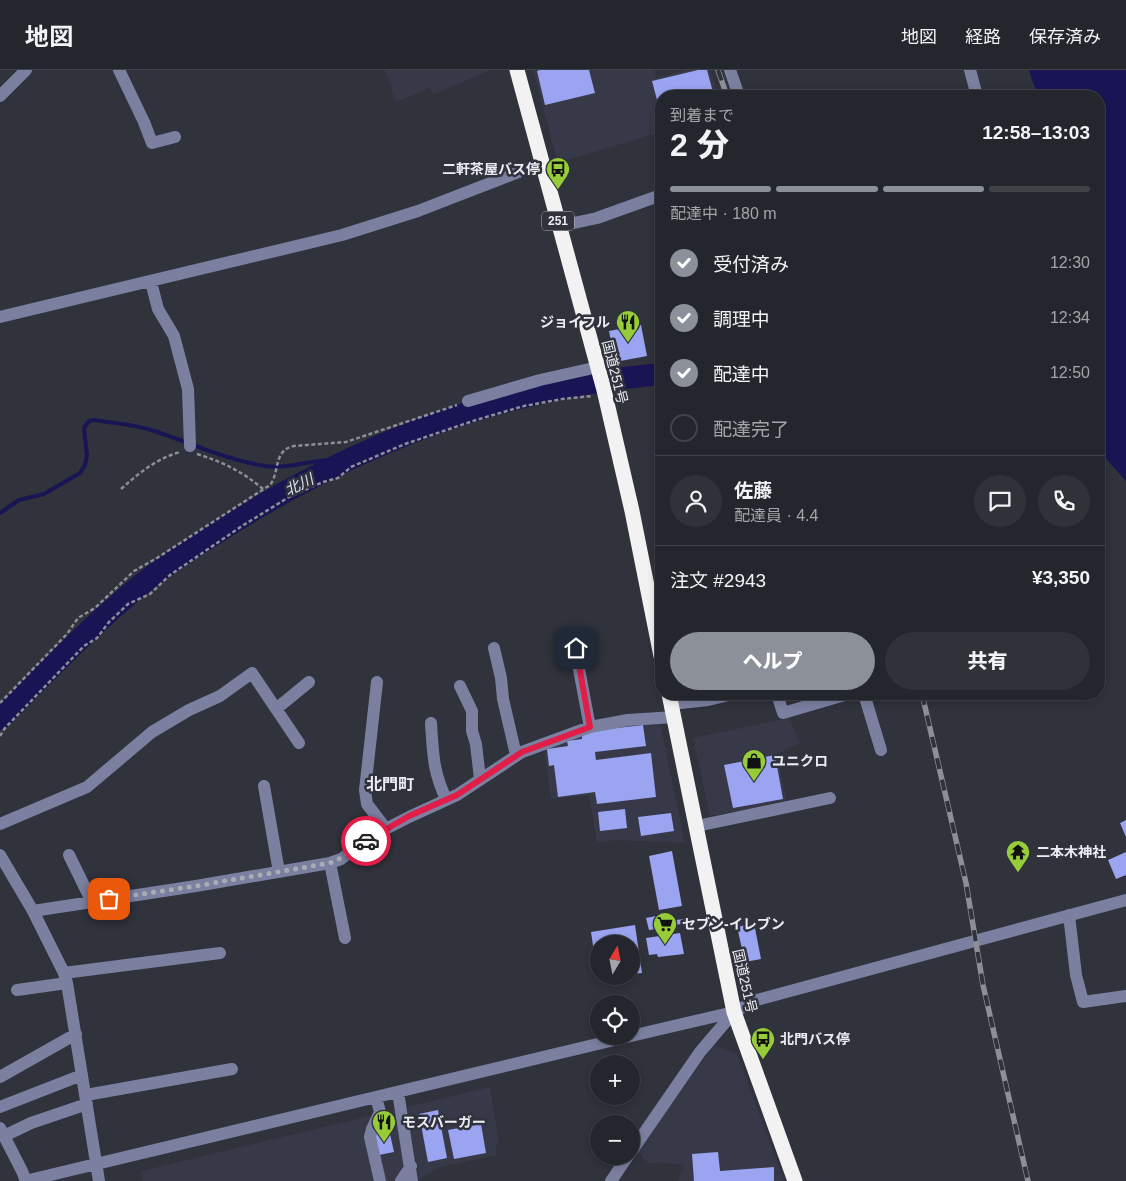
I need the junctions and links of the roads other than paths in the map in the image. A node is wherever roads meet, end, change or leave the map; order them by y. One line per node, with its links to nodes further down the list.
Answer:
1 (26, 70): 8 (street)
2 (119, 70): 9 (street)
3 (517, 70): 10 (highway, 国道251号 / 251)
4 (730, 70): 6 (street)
5 (970, 70): 7 (street)
6 (737, 90)
7 (975, 90)
8 (0, 96)
9 (175, 137)
10 (542, 163): 12 (highway, 国道251号 / 251); 13 (street)
11 (655, 197): 12 (street)
12 (560, 226): 15 (highway, 国道251号 / 251)
13 (151, 282): 14 (street); 17 (street)
14 (0, 317)
15 (599, 370): 16 (street); 18 (highway, 国道251号 / 251)
16 (468, 401)
17 (188, 447)
18 (655, 626)
19 (494, 648): 33 (street)
20 (309, 682): 28 (street)
21 (377, 682): 40 (street)
22 (460, 686): 34 (street)
23 (708, 700): 27 (street)
24 (779, 700): 25 (street)
25 (827, 700)
26 (866, 700): 32 (street)
27 (671, 705): 30 (street); 39 (highway, 国道251号)
28 (276, 709): 31 (street); 38 (street)
29 (431, 723): 37 (street)
30 (590, 727): 30 (street); 33 (street)
31 (300, 743)
32 (881, 750)
33 (516, 755): 34 (street)
34 (480, 779): 37 (street)
35 (264, 786): 44 (street)
36 (830, 798): 39 (street)
37 (446, 799): 40 (street)
38 (0, 824)
39 (697, 826): 54 (highway, 国道251号)
40 (386, 829): 43 (street)
41 (69, 855): 46 (street)
42 (2, 863): 47 (street)
43 (330, 863): 44 (street); 49 (street)
44 (280, 872): 46 (street)
45 (1126, 900): 48 (street)
46 (92, 902): 47 (street)
47 (33, 911): 51 (street)
48 (1069, 915): 53 (street); 54 (street)
49 (345, 938)
50 (220, 953): 51 (street)
51 (66, 978): 52 (street); 55 (street)
52 (17, 990)
53 (1126, 996)
54 (734, 1012): 56 (street); 66 (street); 76 (highway, 国道251号)
55 (76, 1034): 59 (street); 60 (street)
56 (640, 1034)
57 (594, 1045): 61 (street)
58 (232, 1069): 63 (street)
59 (82, 1075): 63 (street); 64 (street)
60 (0, 1077)
61 (398, 1092): 62 (street); 69 (street)
62 (376, 1097): 67 (street); 73 (street)
63 (87, 1100): 65 (street); 67 (street)
64 (0, 1107)
65 (2, 1132): 71 (street)
66 (640, 1139)
67 (97, 1163): 71 (street); 72 (street)
68 (622, 1165): 70 (street)
69 (411, 1166): 74 (street); 75 (street)
70 (611, 1180)
71 (25, 1181)
72 (99, 1181)
73 (380, 1181)
74 (401, 1181)
75 (412, 1181)
76 (795, 1181)

